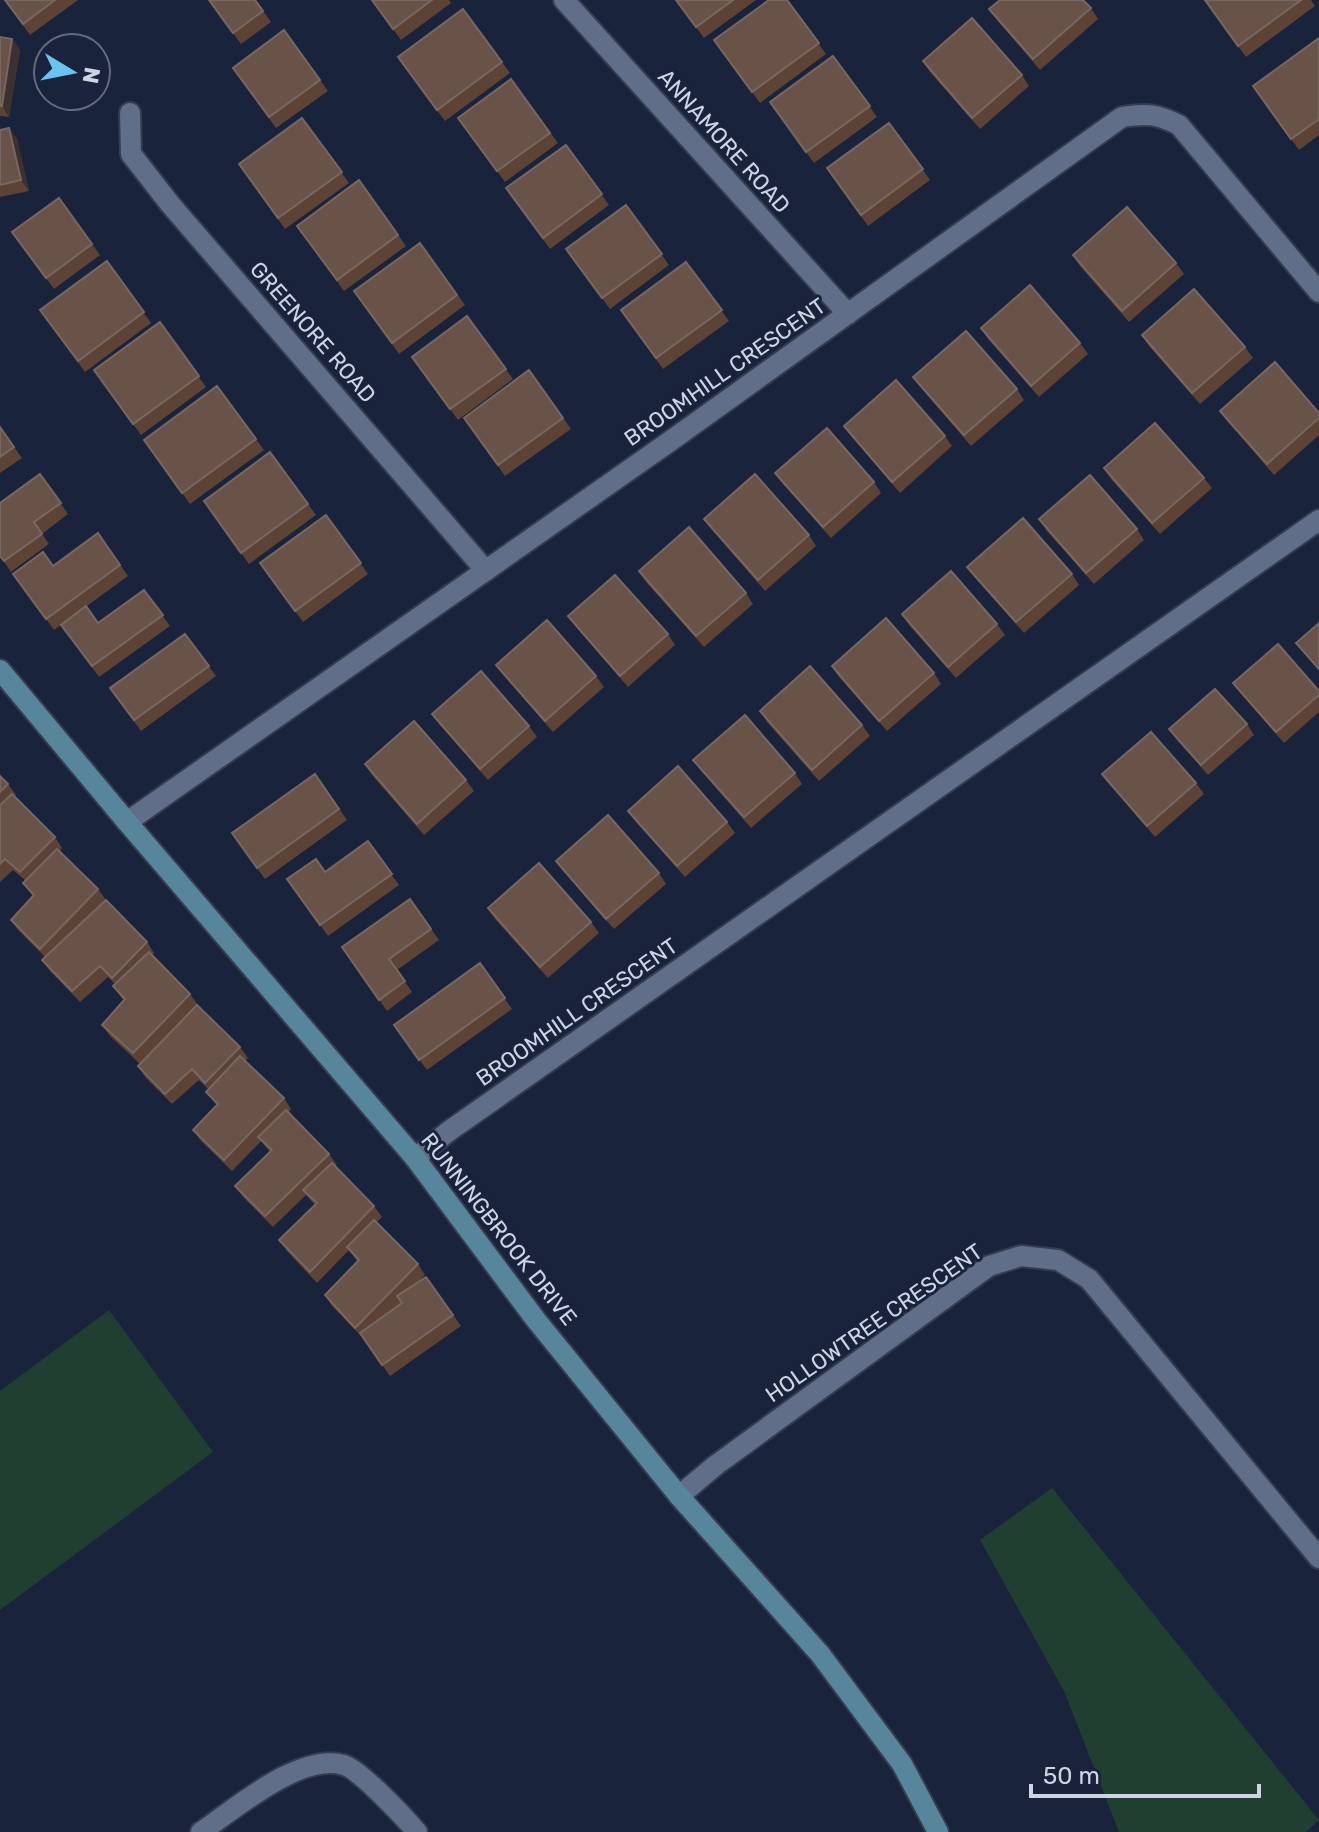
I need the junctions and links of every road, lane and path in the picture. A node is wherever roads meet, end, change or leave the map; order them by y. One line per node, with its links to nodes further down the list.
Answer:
1 (564, 0): 4 (street, ANNAMORE ROAD)
2 (130, 113): 6 (street, GREENORE ROAD)
3 (1319, 292): 4 (street, BROOMHILL CRESCENT)
4 (848, 314): 6 (street, BROOMHILL CRESCENT)
5 (1319, 520): 9 (street, BROOMHILL CRESCENT)
6 (486, 571): 8 (street, BROOMHILL CRESCENT)
7 (0, 670): 8 (street, RUNNINGBROOK DRIVE)
8 (127, 822): 9 (street, RUNNINGBROOK DRIVE)
9 (415, 1158): 10 (street, RUNNINGBROOK DRIVE)
10 (679, 1496): 11 (street, HOLLOWTREE CRESCENT); 14 (street, RUNNINGBROOK DRIVE)
11 (1319, 1558)
12 (201, 1832): 13 (street)
13 (417, 1832)
14 (938, 1832)

